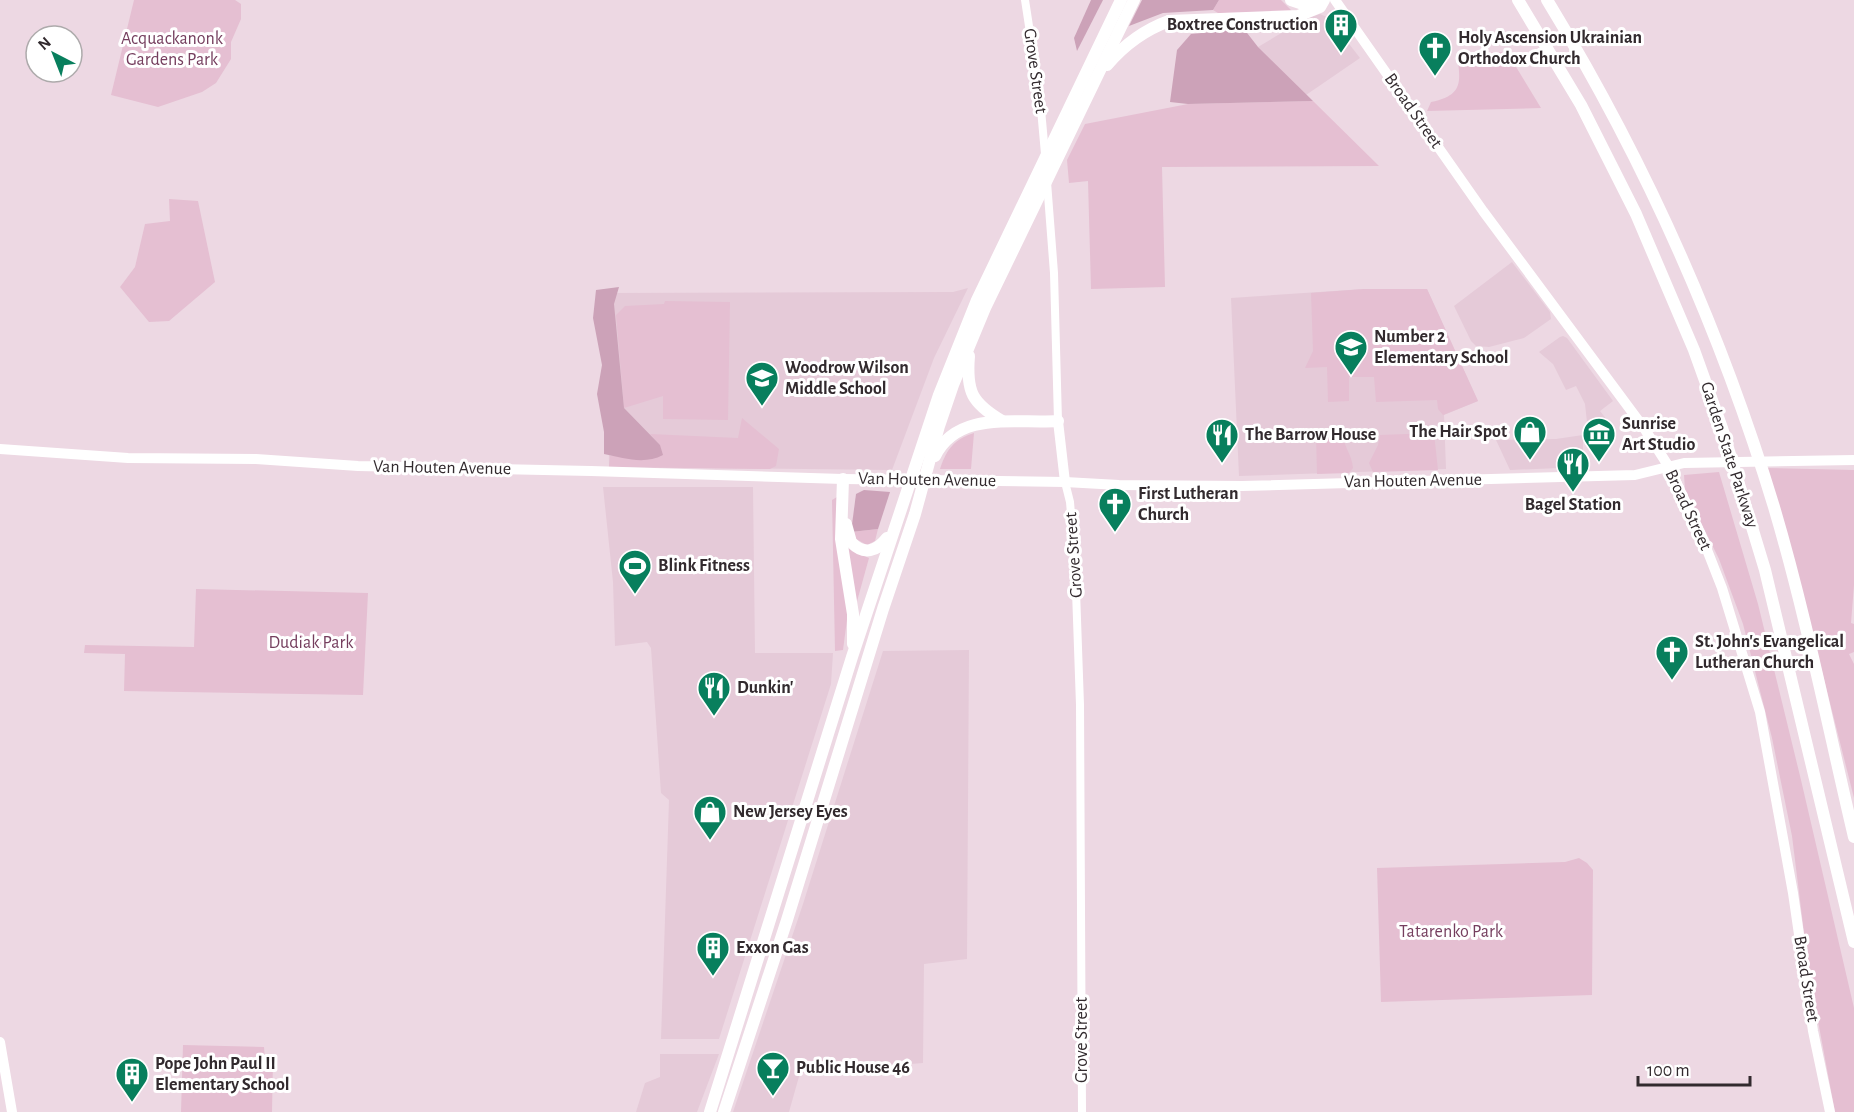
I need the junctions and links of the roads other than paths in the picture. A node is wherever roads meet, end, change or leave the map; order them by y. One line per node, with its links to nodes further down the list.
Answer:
1 (1025, 0): 12 (street, Grove Street)
2 (1134, 0): 10 (highway)
3 (1291, 0): 4 (highway)
4 (1318, 0)
5 (1324, 0): 10 (highway)
6 (1335, 0): 16 (main road, Broad Street)
7 (1518, 0): 24 (highway, Garden State Parkway)
8 (1547, 0): 23 (highway, Garden State Parkway)
9 (1119, 3): 21 (highway)
10 (1098, 75): 11 (highway)
11 (971, 341): 13 (highway); 17 (highway)
12 (1058, 421): 13 (highway); 19 (main road, Grove Street)
13 (1002, 422): 17 (highway)
14 (0, 449): 18 (main road, Van Houten Avenue)
15 (1854, 460): 16 (main road, Van Houten Avenue)
16 (1669, 467): 19 (main road, Van Houten Avenue); 30 (main road, Broad Street)
17 (927, 474): 28 (highway)
18 (843, 479): 19 (main road, Van Houten Avenue); 20 (highway)
19 (1065, 482): 29 (street, Grove Street)
20 (842, 503): 21 (highway); 22 (highway)
21 (896, 520): 22 (highway)
22 (852, 657): 27 (highway)
23 (1854, 837)
24 (1854, 942)
25 (0, 1042): 26 (main road)
26 (12, 1112)
27 (710, 1112)
28 (724, 1112)
29 (1082, 1112)
30 (1830, 1112)

